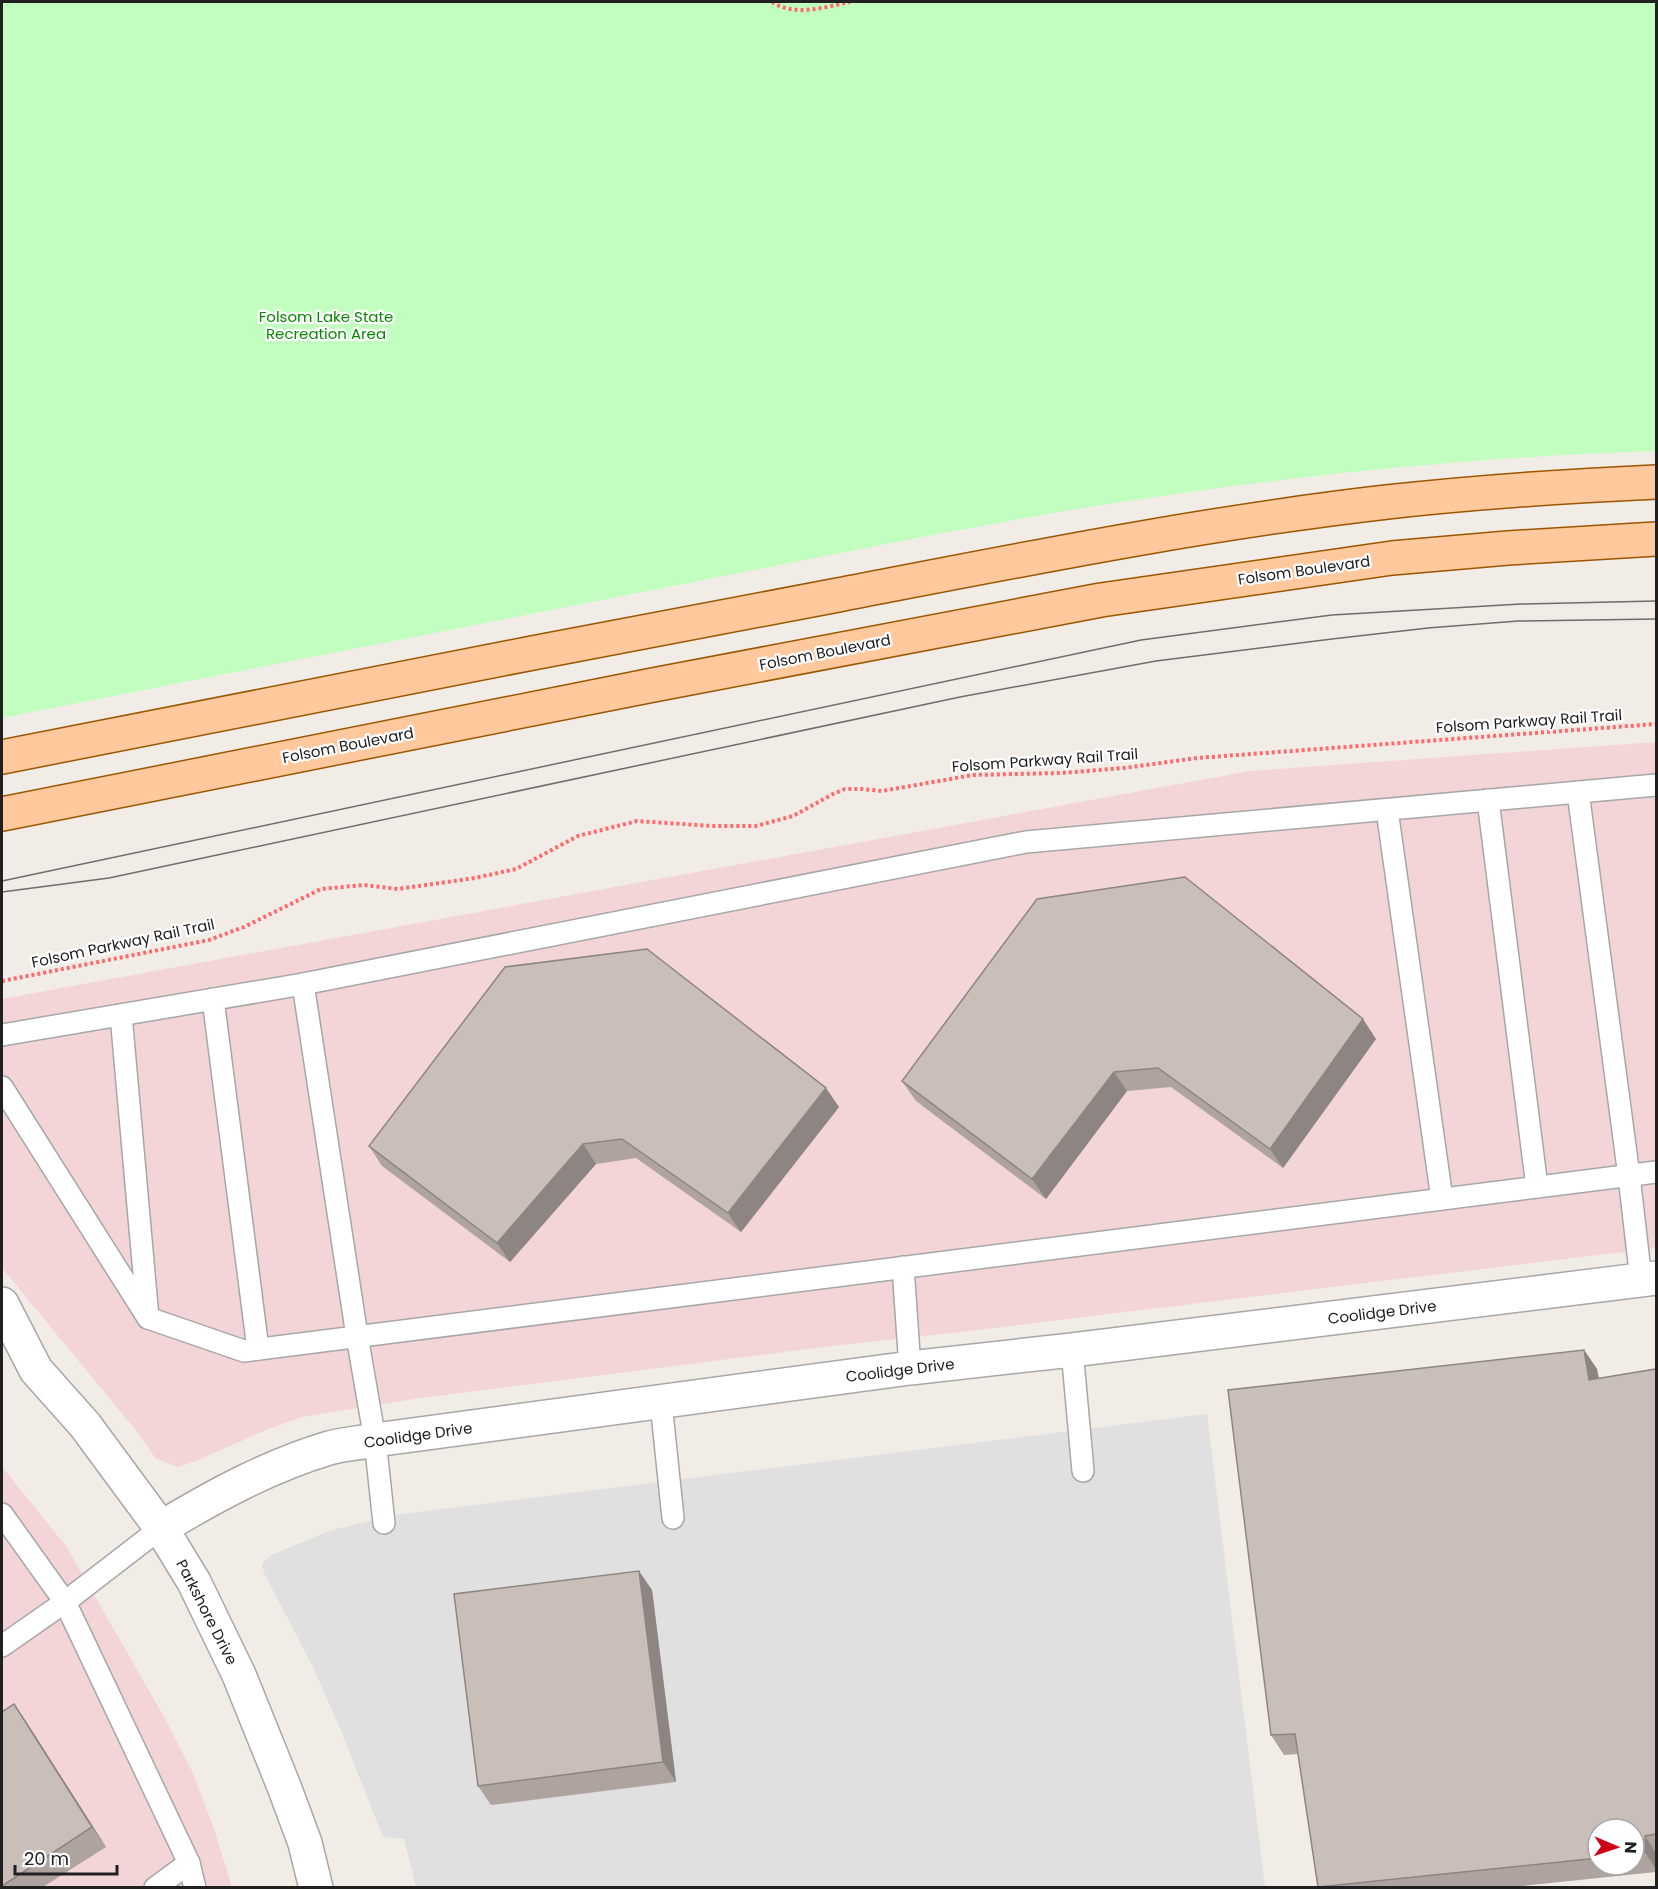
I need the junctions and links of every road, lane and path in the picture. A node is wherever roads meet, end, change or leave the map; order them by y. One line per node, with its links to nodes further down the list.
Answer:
1 (772, 2): 2 (path)
2 (849, 2)
3 (1656, 482): 6 (main road)
4 (1656, 539): 11 (main road, Folsom Boulevard)
5 (1656, 724): 12 (path, Folsom Parkway Rail Trail)
6 (2, 757)
7 (1656, 785): 8 (lane)
8 (1578, 792): 9 (lane); 19 (lane)
9 (1488, 800): 10 (lane); 20 (lane)
10 (1387, 810): 13 (lane); 21 (lane)
11 (2, 814)
12 (2, 981)
13 (303, 984): 14 (lane); 26 (lane)
14 (213, 999): 15 (lane); 27 (lane)
15 (121, 1015): 16 (lane); 25 (lane)
16 (2, 1035)
17 (2, 1087): 25 (lane)
18 (1656, 1172): 19 (lane)
19 (1629, 1176): 20 (lane); 23 (lane)
20 (1537, 1187): 21 (lane)
21 (1442, 1199): 22 (lane)
22 (903, 1267): 26 (lane); 30 (lane)
23 (1649, 1279): 28 (street, Coolidge Drive)
24 (2, 1304): 31 (street, Parkshore Drive)
25 (148, 1318): 27 (lane)
26 (357, 1336): 27 (lane); 33 (lane)
27 (258, 1349)
28 (1072, 1350): 30 (street, Coolidge Drive); 34 (lane)
29 (2, 1352): 31 (street, Parkshore Drive)
30 (910, 1368): 32 (street, Coolidge Drive)
31 (36, 1370): 38 (street, Parkshore Drive)
32 (661, 1403): 33 (street, Coolidge Drive); 36 (lane)
33 (375, 1440): 37 (lane); 38 (street, Coolidge Drive)
34 (1083, 1471)
35 (2, 1514): 39 (lane)
36 (673, 1518)
37 (384, 1523)
38 (161, 1528): 39 (lane); 44 (street, Parkshore Drive)
39 (65, 1602): 40 (lane); 41 (lane)
40 (2, 1646)
41 (189, 1863): 42 (lane); 43 (lane)
42 (155, 1887)
43 (195, 1887)
44 (316, 1887)

